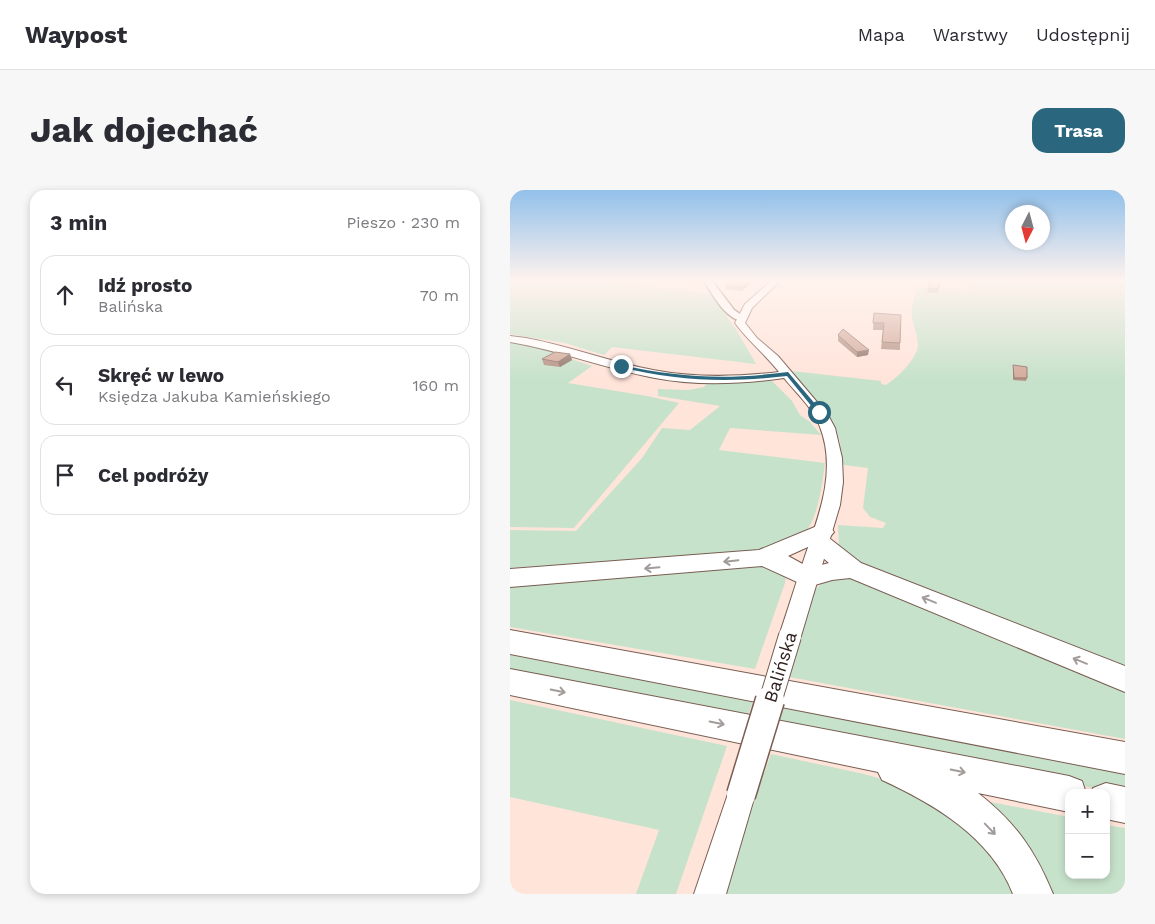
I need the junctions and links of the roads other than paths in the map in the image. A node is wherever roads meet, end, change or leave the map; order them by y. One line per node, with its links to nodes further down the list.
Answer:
1 (743, 314): 3 (main road, Balińska)
2 (510, 338): 6 (main road)
3 (753, 340): 4 (main road, Balińska); 5 (main road, Balińska)
4 (764, 357): 5 (main road, Balińska); 5 (main road)
5 (776, 373): 6 (main road); 6 (main road); 7 (main road, Balińska)
6 (742, 378)
7 (821, 537): 8 (highway); 9 (highway); 11 (main road, Balińska)
8 (762, 558): 10 (highway, one-way to 10); 11 (highway)
9 (852, 570): 11 (highway); 14 (highway, one-way to 9)
10 (510, 578)
11 (808, 578): 12 (main road, Balińska)
12 (790, 636): 19 (main road, Balińska, bridge)
13 (510, 642): 17 (highway)
14 (1125, 679)
15 (510, 682): 16 (highway, one-way to 16)
16 (858, 751): 18 (highway, one-way to 18); 23 (highway, one-way to 23)
17 (1125, 758)
18 (1065, 793)
19 (741, 795): 22 (main road, Balińska)
20 (1110, 802): 21 (highway)
21 (1125, 805)
22 (710, 894)
23 (1033, 894)

